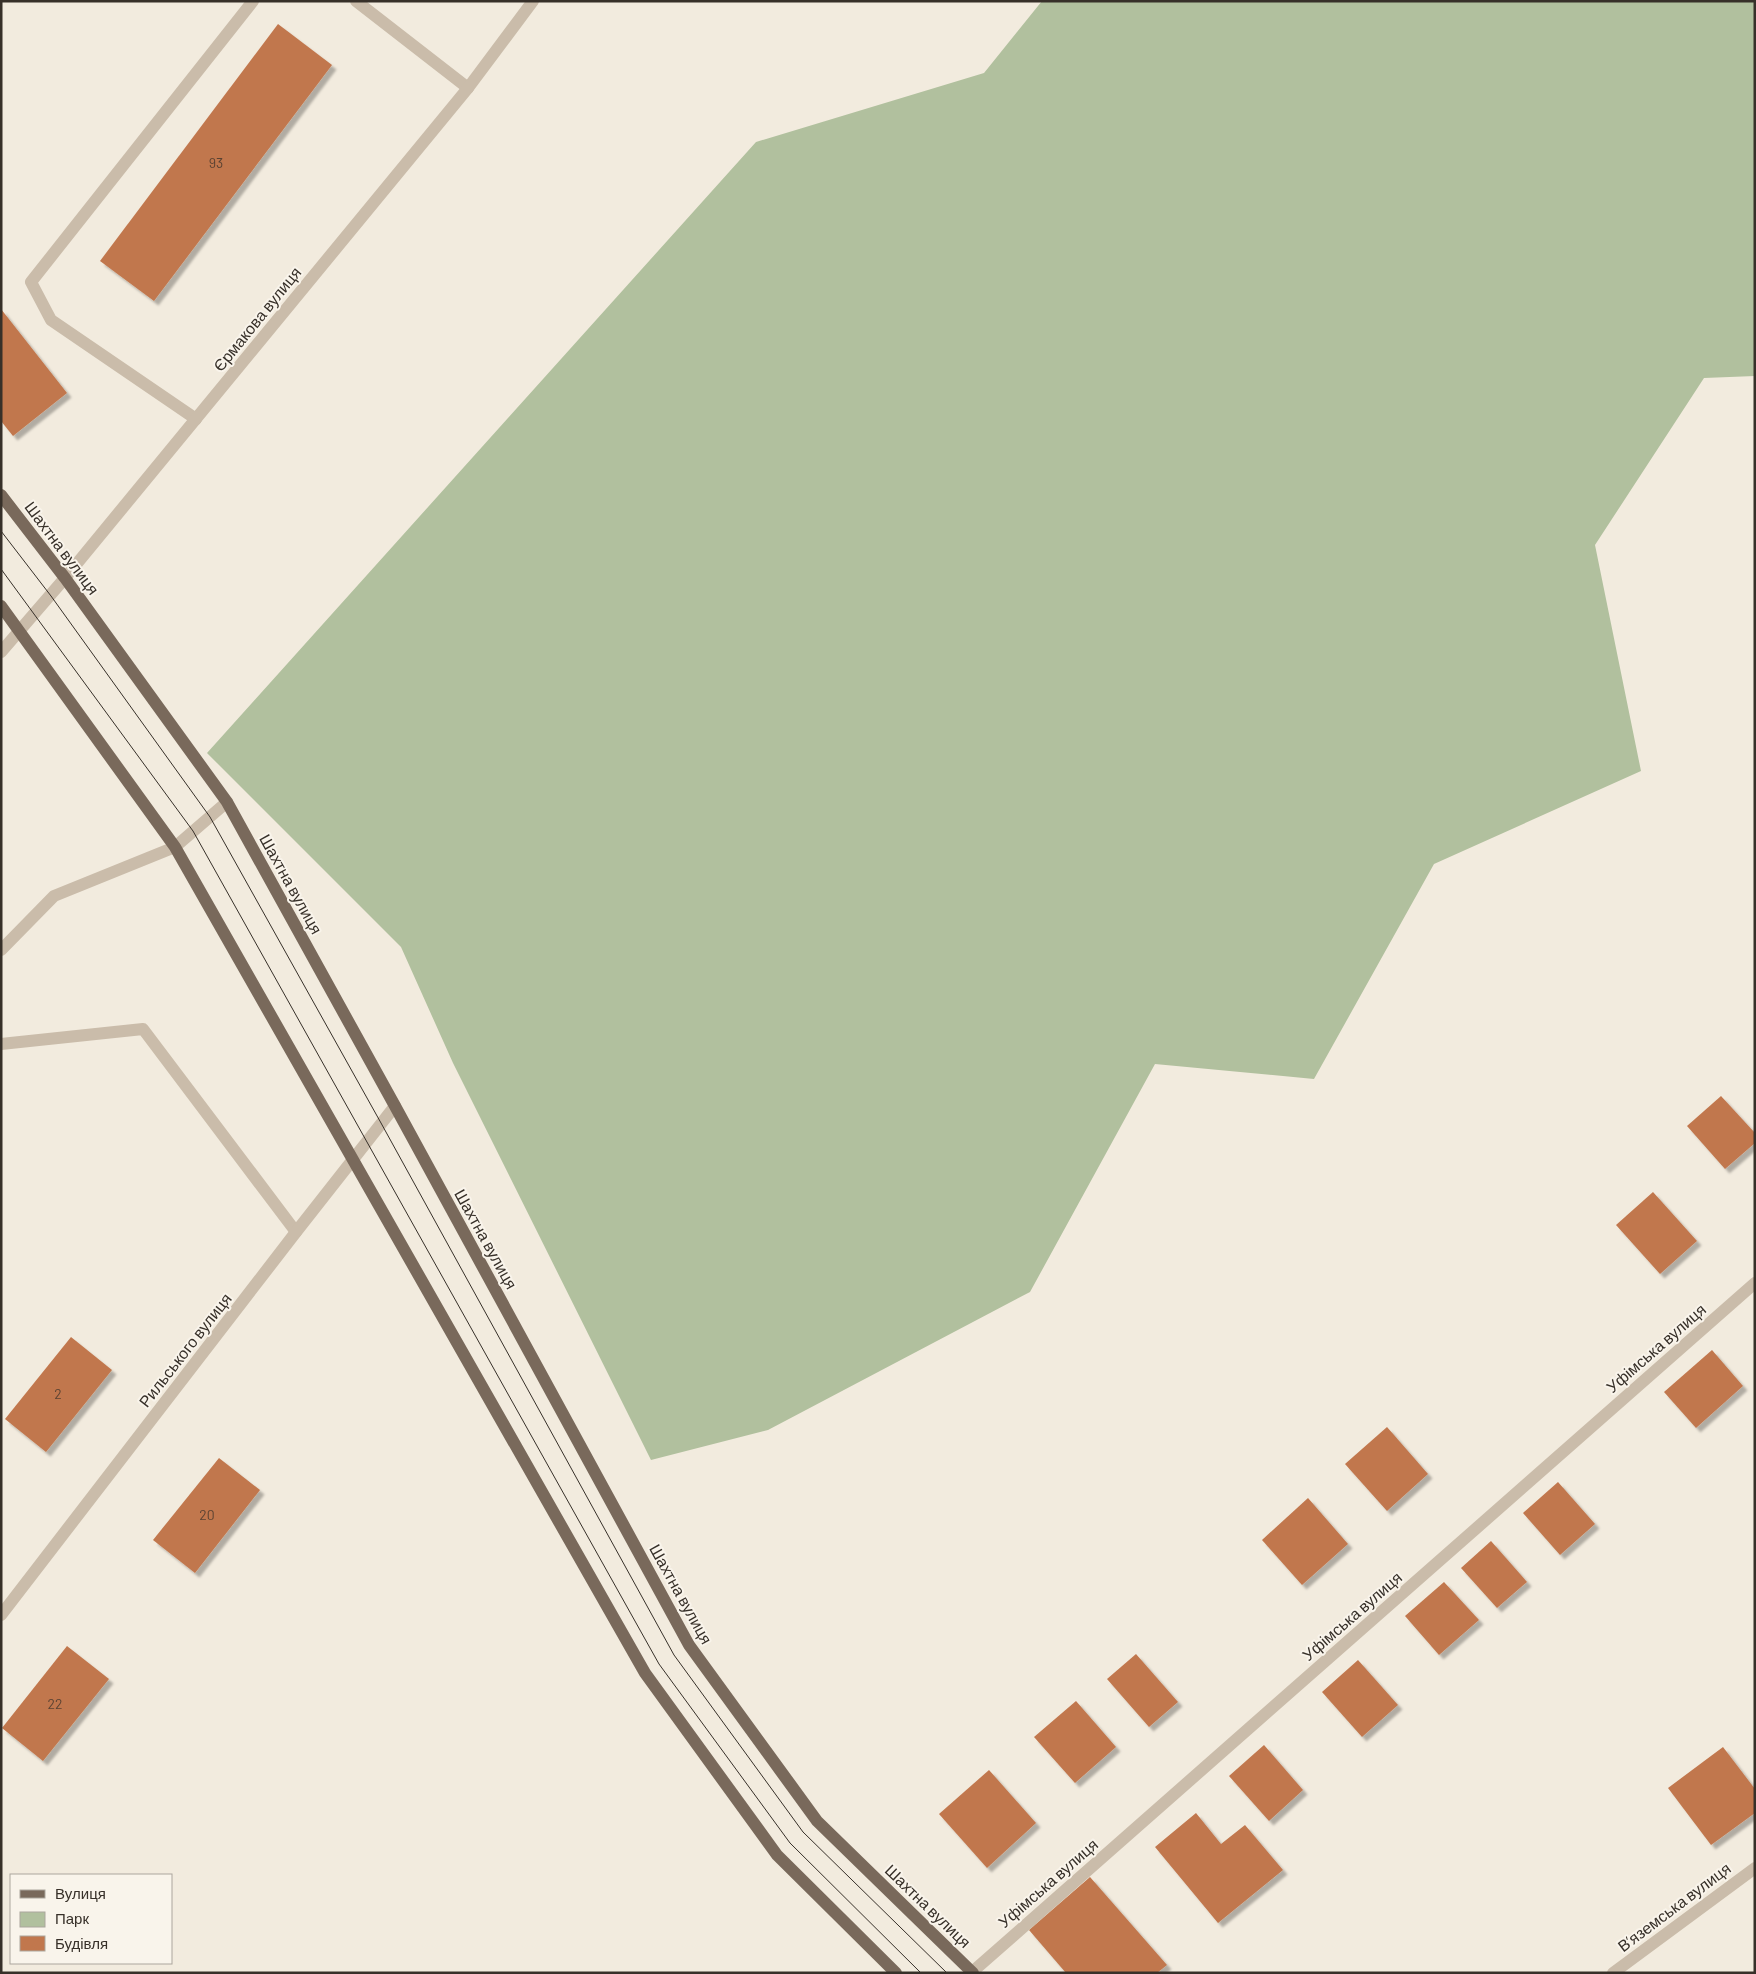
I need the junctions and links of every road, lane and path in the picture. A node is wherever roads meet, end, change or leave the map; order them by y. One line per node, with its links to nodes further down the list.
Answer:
1 (253, 1): 5 (street)
2 (356, 1): 4 (street)
3 (534, 1): 4 (street, Єрмакова вулиця)
4 (468, 88): 5 (street, Єрмакова вулиця)
5 (196, 419): 7 (street, Єрмакова вулиця)
6 (1, 495): 7 (main road, Шахтна вулиця)
7 (65, 578): 9 (street, Єрмакова вулиця); 11 (main road, Шахтна вулиця)
8 (1, 606): 9 (main road)
9 (20, 632): 10 (street, Єрмакова вулиця); 12 (main road)
10 (1, 652)
11 (227, 802): 12 (street); 15 (main road, Шахтна вулиця)
12 (175, 847): 13 (street); 16 (main road)
13 (1, 950)
14 (1, 1044): 17 (street)
15 (396, 1106): 16 (street, Рильського вулиця); 21 (main road, Шахтна вулиця)
16 (353, 1158): 17 (street, Рильського вулиця); 22 (main road)
17 (296, 1232): 19 (street, Рильського вулиця)
18 (1755, 1283): 21 (street, Уфімська вулиця)
19 (1, 1615)
20 (1755, 1868): 23 (street, В’яземська вулиця)
21 (972, 1972)
22 (896, 1973)
23 (1613, 1973)

